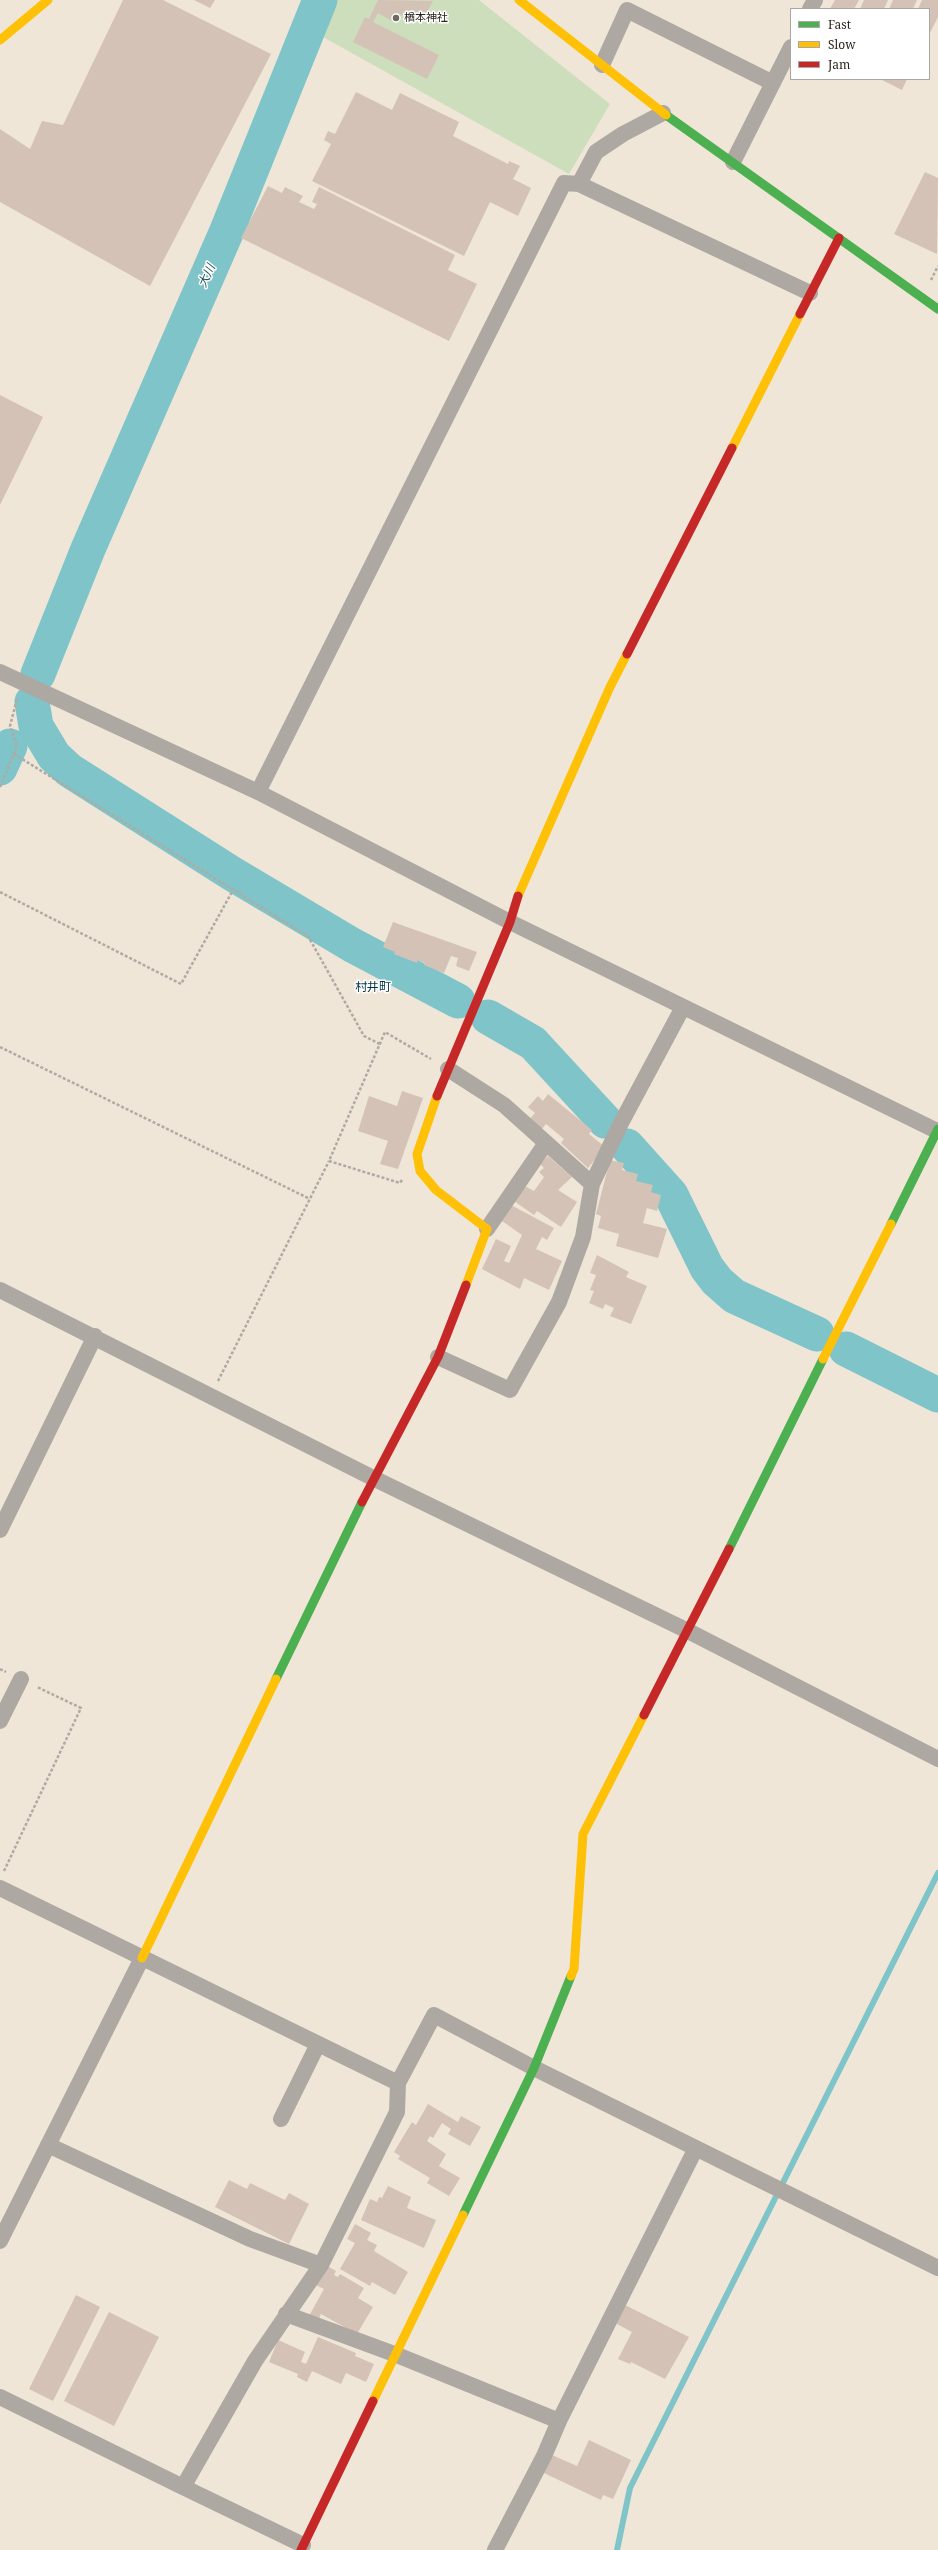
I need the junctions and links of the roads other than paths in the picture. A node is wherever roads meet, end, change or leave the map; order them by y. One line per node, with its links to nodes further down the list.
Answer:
1 (48, 0): 3 (street)
2 (519, 0): 5 (street)
3 (0, 40)
4 (790, 49): 6 (street)
5 (602, 65): 6 (street); 7 (street)
6 (773, 83): 8 (street)
7 (663, 113): 8 (street); 9 (street)
8 (733, 162): 10 (street)
9 (579, 184): 11 (street); 14 (street)
10 (840, 238): 11 (street); 12 (street)
11 (810, 294): 15 (street)
12 (938, 309)
13 (0, 672): 14 (street)
14 (258, 792): 15 (street)
15 (510, 922): 16 (street); 17 (street)
16 (684, 1007): 18 (street); 20 (street)
17 (448, 1069): 19 (street); 21 (street)
18 (938, 1130): 27 (street)
19 (546, 1143): 20 (street); 21 (street)
20 (592, 1184): 24 (street)
21 (487, 1229): 24 (street)
22 (0, 1290): 23 (street)
23 (95, 1336): 25 (street); 26 (street)
24 (438, 1357): 25 (street)
25 (373, 1478): 27 (street); 32 (street)
26 (0, 1530)
27 (688, 1631): 30 (street); 34 (street)
28 (21, 1680): 29 (street)
29 (0, 1721)
30 (938, 1759)
31 (0, 1888): 32 (street)
32 (142, 1958): 33 (street); 37 (street)
33 (318, 2044): 35 (street); 36 (street)
34 (534, 2068): 35 (street); 38 (street); 43 (street)
35 (398, 2083): 40 (street)
36 (281, 2119)
37 (48, 2145): 39 (street); 40 (street)
38 (696, 2148): 41 (street); 45 (street)
39 (0, 2241)
40 (321, 2265): 42 (street)
41 (938, 2268)
42 (286, 2314): 43 (street); 46 (street)
43 (397, 2354): 45 (street); 47 (street)
44 (0, 2397): 46 (street)
45 (559, 2421): 48 (street)
46 (183, 2487): 47 (street)
47 (302, 2548)
48 (495, 2550)

